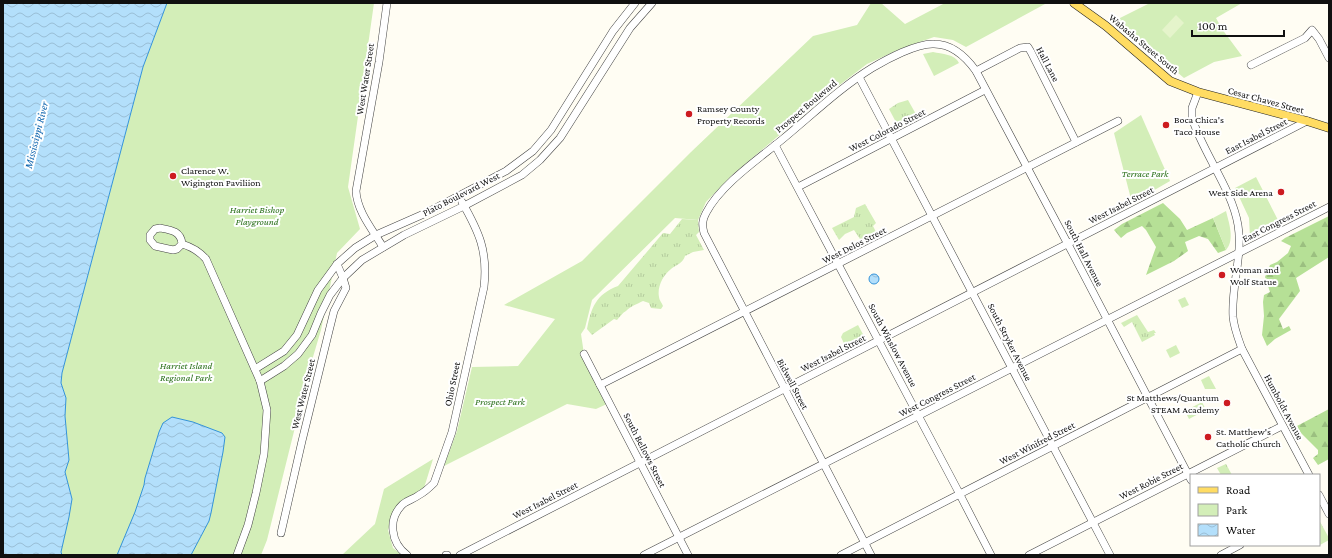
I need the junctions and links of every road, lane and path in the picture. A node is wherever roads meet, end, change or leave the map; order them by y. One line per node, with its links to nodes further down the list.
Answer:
1 (387, 3): 26 (street, West Water Street)
2 (635, 3): 21 (street, Plato Boulevard West)
3 (652, 3): 22 (street, Plato Boulevard West)
4 (1074, 3): 11 (main road, Wabasha Street South)
5 (946, 46): 8 (street, South Hall Avenue); 9 (street, Prospect Boulevard)
6 (1329, 58): 7 (street)
7 (1251, 65)
8 (976, 71): 10 (street, South Hall Avenue); 16 (street, Hall Lane)
9 (859, 77): 15 (street, South Stryker Avenue); 17 (street, Prospect Boulevard)
10 (985, 90): 15 (street, West Colorado Street); 18 (street, South Hall Avenue)
11 (1198, 92): 13 (main road, Cesar Chavez Street); 19 (street)
12 (1118, 121): 16 (street, West Delos Street)
13 (1307, 121): 14 (main road, Cesar Chavez Street); 19 (street, East Isabel Street)
14 (1329, 128)
15 (892, 139): 20 (street, West Colorado Street); 24 (street, South Stryker Avenue)
16 (1076, 142): 18 (street, West Delos Street)
17 (775, 145): 20 (street, South Winslow Avenue); 25 (street, Prospect Boulevard)
18 (1026, 168): 24 (street, West Delos Street); 28 (street, South Hall Avenue)
19 (1215, 168): 28 (street, West Isabel Street); 30 (street)
20 (798, 187): 32 (street, South Winslow Avenue)
21 (459, 196): 22 (street, Ohio Street); 26 (street, Plato Boulevard West)
22 (464, 206): 29 (street, Plato Boulevard West); 64 (street, Ohio Street)
23 (1329, 207): 30 (street, East Congress Street)
24 (933, 216): 32 (street, West Delos Street); 34 (street, South Stryker Avenue)
25 (702, 221): 35 (street, Bidwell Street)
26 (376, 235): 29 (street, West Water Street); 31 (street, Plato Boulevard West)
27 (182, 244): 41 (street)
28 (1068, 244): 34 (street, West Isabel Street); 36 (street, South Hall Avenue)
29 (383, 247): 33 (street, Plato Boulevard West)
30 (1239, 254): 36 (street, West Congress Street); 38 (street)
31 (337, 264): 33 (street, West Water Street); 41 (street, Plato Boulevard West)
32 (838, 264): 35 (street, West Delos Street); 37 (street, South Winslow Avenue)
33 (343, 278): 42 (street, Plato Boulevard West); 58 (street, West Water Street)
34 (973, 292): 37 (street, West Isabel Street); 40 (street, South Stryker Avenue)
35 (745, 312): 43 (street, West Delos Street); 44 (street, Bidwell Street)
36 (1107, 320): 40 (street, West Congress Street); 45 (street, South Hall Avenue)
37 (879, 340): 44 (street, West Isabel Street); 46 (street, South Winslow Avenue)
38 (1242, 349): 45 (street, West Winifred Street); 47 (street, Humboldt Avenue)
39 (584, 354): 43 (street, South Bellows Street)
40 (1012, 368): 46 (street, West Congress Street); 48 (street, South Stryker Avenue)
41 (255, 369): 42 (street)
42 (260, 381): 63 (street)
43 (600, 385): 49 (street, South Bellows Street)
44 (785, 389): 49 (street, West Isabel Street); 50 (street, Bidwell Street)
45 (1147, 397): 48 (street, West Winifred Street); 53 (street, South Hall Avenue)
46 (919, 415): 50 (street, West Congress Street); 54 (street, South Winslow Avenue)
47 (1282, 426): 51 (street, West Robie Street); 52 (street, Humboldt Avenue)
48 (1053, 447): 54 (street, West Winifred Street); 57 (street, South Stryker Avenue)
49 (640, 463): 59 (street, South Bellows Street); 65 (street, West Isabel Street)
50 (824, 463): 59 (street, West Congress Street); 60 (street, Bidwell Street)
51 (1194, 474)
52 (1308, 474)
53 (1189, 477): 57 (street, West Robie Street)
54 (960, 494): 60 (street, West Winifred Street); 70 (street, South Winslow Avenue)
55 (1324, 502): 56 (street)
56 (1329, 514)
57 (1093, 523): 71 (street, West Robie Street); 72 (street, South Stryker Avenue)
58 (281, 533)
59 (678, 537): 66 (street, West Congress Street); 67 (street, South Bellows Street)
60 (865, 543): 68 (street, West Winifred Street); 69 (street, Bidwell Street)
61 (1238, 546): 62 (street)
62 (1228, 550): 73 (street)
63 (237, 555)
64 (407, 555)
65 (460, 555)
66 (644, 555)
67 (688, 555)
68 (841, 555)
69 (871, 555)
70 (990, 555)
71 (1029, 555)
72 (1110, 555)
73 (1221, 555)

